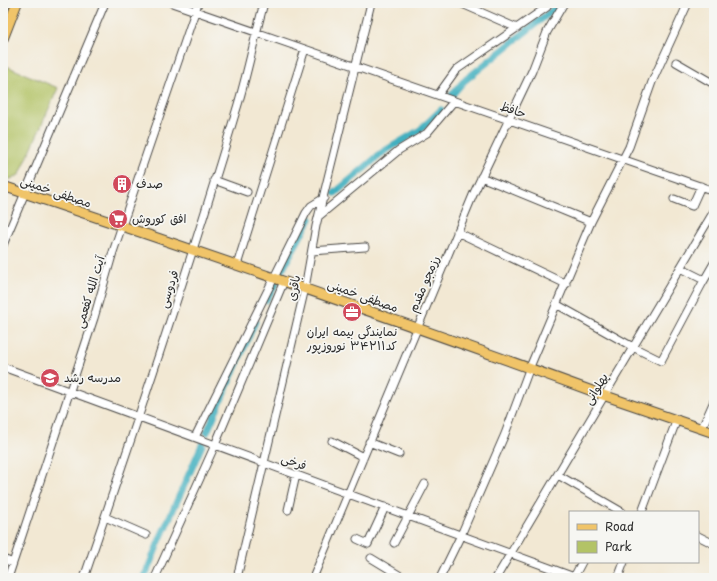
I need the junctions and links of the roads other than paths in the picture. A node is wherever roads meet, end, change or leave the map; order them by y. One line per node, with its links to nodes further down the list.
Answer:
1 (5, 3): 12 (main road)
2 (17, 3): 16 (main road)
3 (105, 3): 31 (street)
4 (172, 3): 13 (street)
5 (198, 3): 13 (street, آیت الله کفعمی)
6 (264, 3): 15 (street, فردوسی)
7 (371, 3): 19 (street, باقری)
8 (460, 3): 14 (street)
9 (549, 3): 14 (street)
10 (564, 3): 23 (street, رزمجو مقدم)
11 (688, 3): 24 (street)
12 (3, 8)
13 (195, 12): 15 (street); 37 (street, آیت الله کفعمی)
14 (517, 28): 21 (street)
15 (256, 32): 17 (street, حافظ); 26 (street, فردوسی)
16 (3, 39)
17 (305, 49): 19 (street, حافظ); 44 (street)
18 (676, 62): 20 (street)
19 (356, 67): 21 (street, حافظ); 32 (street, باقری)
20 (714, 84)
21 (438, 95): 22 (street, حافظ)
22 (454, 101): 23 (street, حافظ); 35 (street)
23 (509, 120): 24 (street, حافظ); 25 (street, رزمجو مقدم)
24 (622, 159): 28 (street, حافظ); 36 (street)
25 (481, 177): 36 (street); 38 (street, رزمجو مقدم)
26 (214, 180): 30 (street); 41 (street, فردوسی)
27 (3, 186): 31 (main road, مصطفی خمینی)
28 (701, 186): 29 (street, حافظ); 33 (street)
29 (714, 191)
30 (247, 192)
31 (24, 194): 37 (main road, مصطفی خمینی); 39 (street)
32 (324, 198): 35 (street, باقری); 46 (street)
33 (674, 199)
34 (714, 211): 45 (street, پهلوانی)
35 (319, 216): 42 (street, باقری)
36 (591, 222): 49 (street)
37 (123, 227): 41 (main road, مصطفی خمینی); 56 (street, آیت الله کفعمی)
38 (457, 232): 49 (street); 52 (street, رزمجو مقدم)
39 (3, 244)
40 (365, 247): 42 (street)
41 (193, 250): 44 (main road, مصطفی خمینی); 59 (street, فردوسی)
42 (312, 251): 50 (street, باقری)
43 (714, 263): 48 (street)
44 (237, 265): 46 (main road, مصطفی خمینی)
45 (680, 268): 48 (street); 53 (street, پهلوانی)
46 (274, 278): 47 (main road, مصطفی خمینی); 63 (street)
47 (284, 281): 50 (main road, مصطفی خمینی); 66 (street)
48 (703, 282): 53 (street)
49 (566, 284): 51 (street)
50 (306, 288): 52 (main road, مصطفی خمینی); 69 (street, باقری)
51 (556, 304): 53 (street); 55 (street)
52 (417, 328): 55 (main road, مصطفی خمینی); 65 (street, رزمجو مقدم)
53 (633, 347): 57 (street, پهلوانی)
54 (3, 367): 56 (street, فرخی)
55 (530, 367): 57 (main road, مصطفی خمینی); 81 (street)
56 (70, 392): 59 (street, فرخی); 89 (street, آیت الله کفعمی)
57 (605, 395): 60 (main road, مصطفی خمینی); 71 (street, پهلوانی)
58 (714, 401): 61 (street)
59 (139, 417): 63 (street, فرخی); 78 (street, فردوسی)
60 (677, 419): 61 (main road, مصطفی خمینی); 77 (street)
61 (702, 428): 62 (main road, مصطفی خمینی)
62 (714, 433)
63 (195, 438): 66 (street, فرخی)
64 (332, 441): 68 (street)
65 (369, 442): 67 (street); 68 (street, رزمجو مقدم)
66 (215, 445): 69 (street, فرخی); 95 (street)
67 (399, 454)
68 (363, 457): 73 (street, رزمجو مقدم)
69 (265, 463): 70 (street, فرخی); 96 (street, باقری)
70 (296, 475): 73 (street, فرخی); 75 (street)
71 (558, 475): 76 (street); 86 (street, پهلوانی)
72 (425, 484): 79 (street)
73 (348, 494): 74 (street, فرخی); 97 (street, رزمجو مقدم)
74 (385, 507): 79 (street, فرخی); 83 (street)
75 (288, 510)
76 (620, 511)
77 (645, 511)
78 (105, 516): 80 (street); 94 (street, فردوسی)
79 (408, 516): 81 (street, فرخی); 84 (street)
80 (146, 535)
81 (461, 535): 86 (street, فرخی); 99 (street)
82 (699, 536): 85 (street)
83 (357, 538)
84 (394, 543)
85 (714, 544)
86 (510, 554): 92 (street, فرخی); 100 (street, پهلوانی)
87 (371, 558): 98 (street)
88 (3, 559): 89 (street)
89 (13, 563): 93 (street, آیت الله کفعمی)
90 (582, 563): 101 (street)
91 (624, 563): 102 (street)
92 (560, 575): 101 (street, فرخی)
93 (8, 578)
94 (84, 578)
95 (155, 578)
96 (237, 578)
97 (313, 578)
98 (404, 578)
99 (440, 578)
100 (496, 578)
101 (575, 578)
102 (618, 578)

